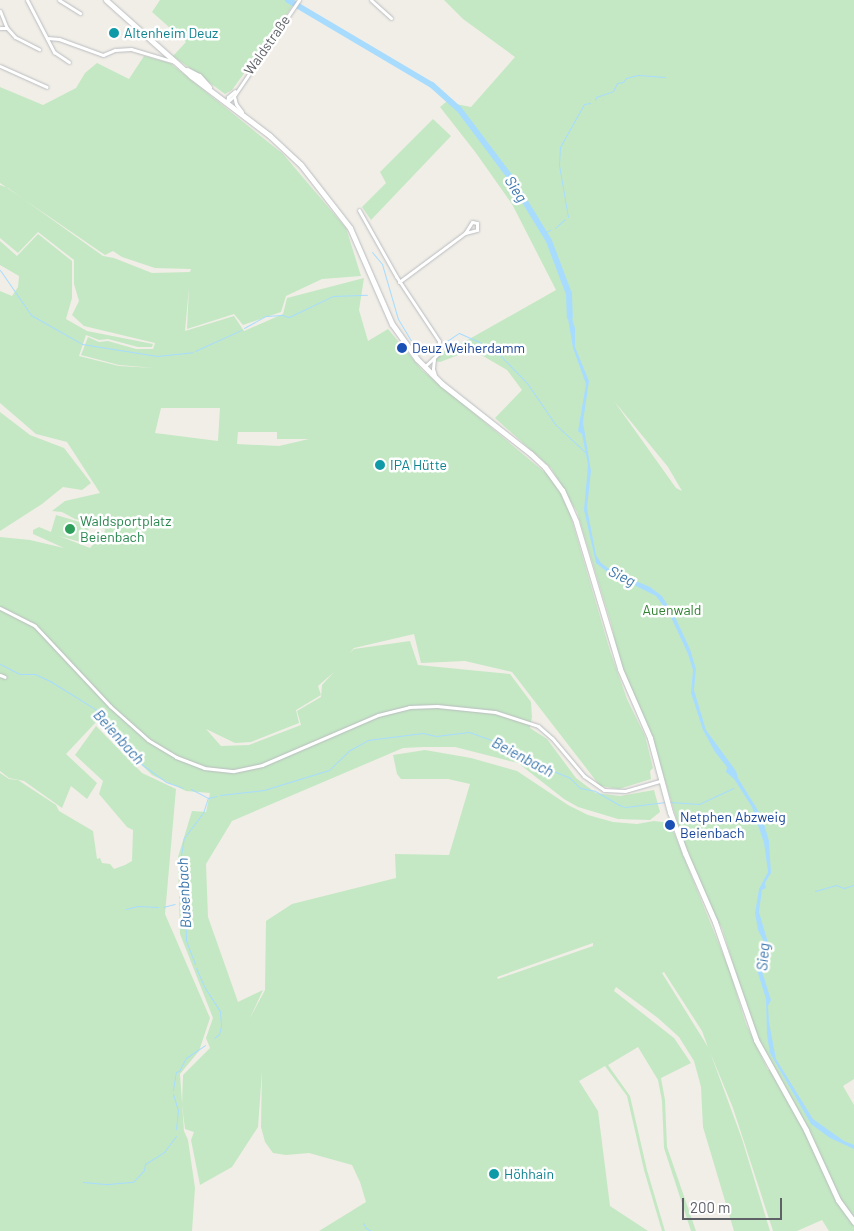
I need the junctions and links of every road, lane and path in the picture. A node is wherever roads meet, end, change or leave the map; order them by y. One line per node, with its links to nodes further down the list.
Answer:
1 (27, 0): 11 (street)
2 (59, 0): 7 (street)
3 (106, 0): 14 (main road)
4 (371, 0): 8 (street)
5 (298, 1): 17 (street, Waldstraße)
6 (0, 12): 10 (street)
7 (80, 13)
8 (391, 18)
9 (0, 28): 10 (street)
10 (7, 28): 12 (street)
11 (47, 38): 13 (street); 14 (street)
12 (39, 48)
13 (68, 62)
14 (176, 62): 18 (main road)
15 (0, 66): 16 (street)
16 (47, 86)
17 (235, 93): 18 (street, Waldstraße); 19 (street)
18 (227, 102): 19 (main road)
19 (244, 115): 24 (main road)
20 (359, 210): 22 (street)
21 (465, 233): 22 (street)
22 (399, 282): 23 (street)
23 (434, 358): 24 (street); 25 (street)
24 (424, 367): 25 (main road)
25 (439, 382): 29 (main road)
26 (0, 608): 29 (street)
27 (0, 675): 28 (street)
28 (5, 677)
29 (661, 781): 30 (main road)
30 (854, 1222)

